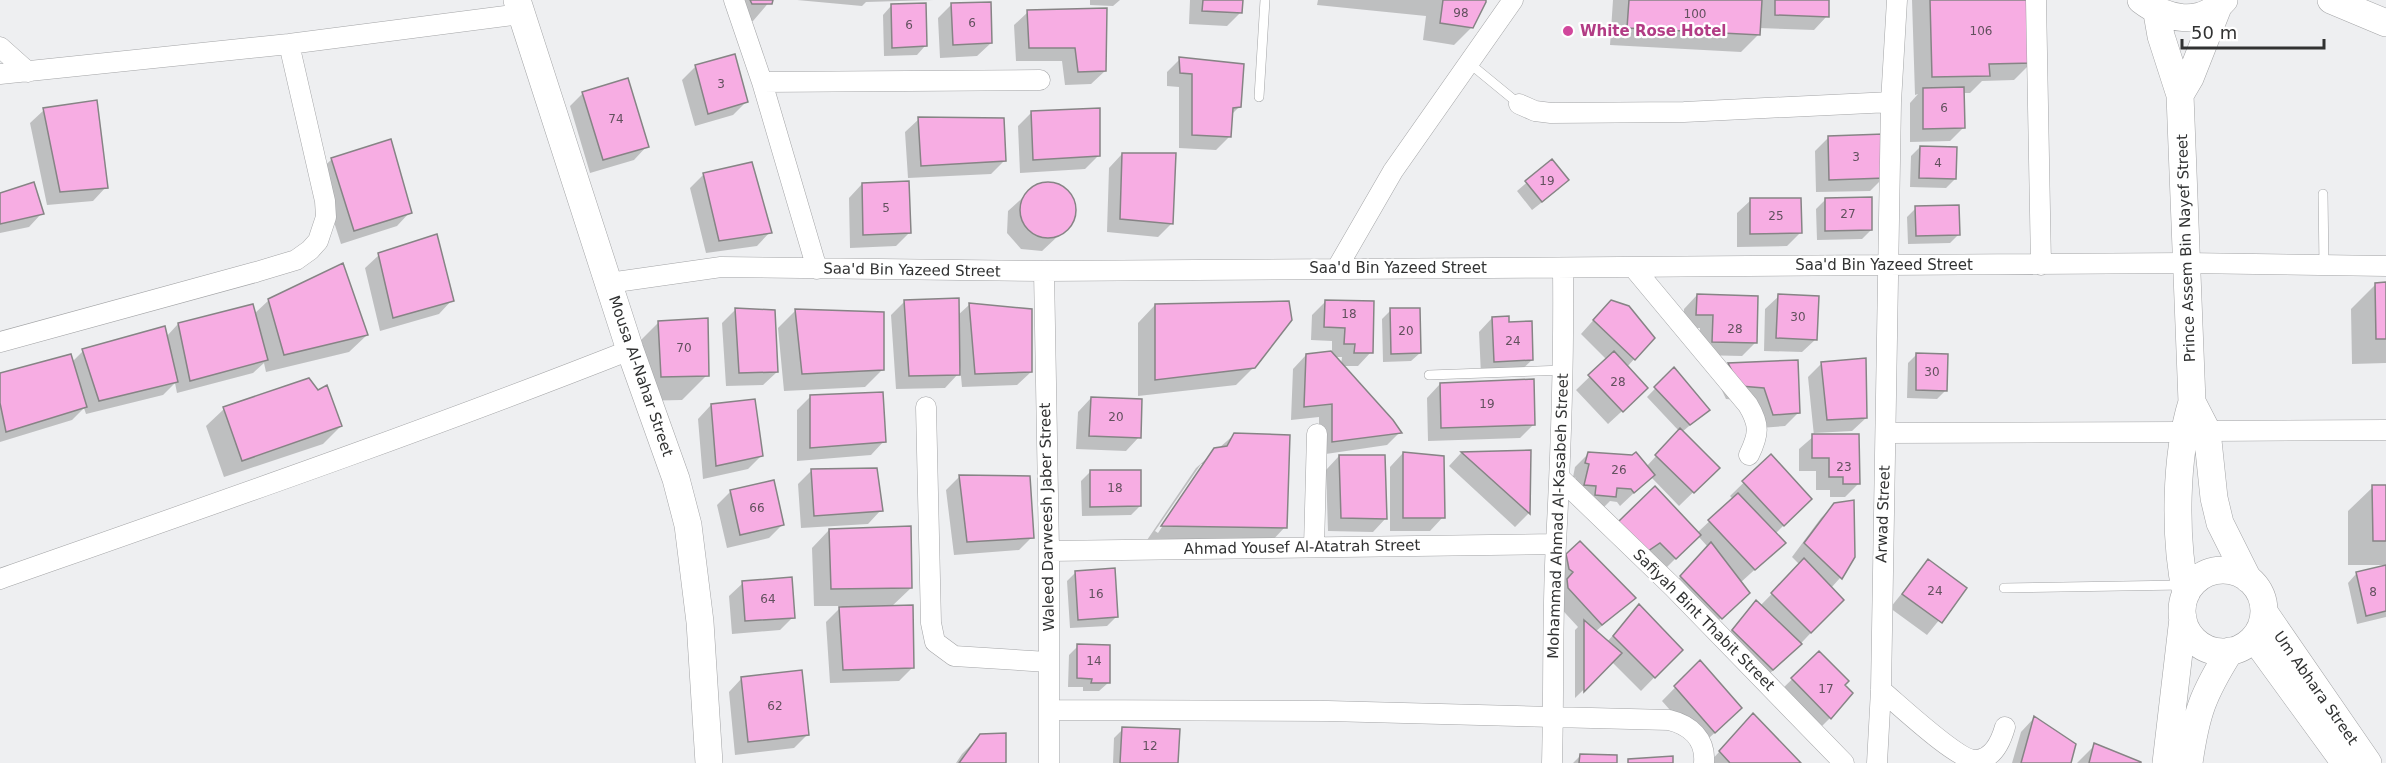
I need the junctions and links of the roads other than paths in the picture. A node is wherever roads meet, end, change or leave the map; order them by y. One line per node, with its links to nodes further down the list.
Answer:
1 (734, 0): 19 (street)
2 (1265, 0): 21 (lane)
3 (1500, 0): 12 (street)
4 (1514, 0): 12 (street)
5 (1897, 0): 22 (street, Arwad Street)
6 (2036, 0): 27 (street)
7 (2331, 0): 11 (street)
8 (2221, 3): 9 (street); 20 (street, Prince Assem Bin Nayef Street)
9 (2149, 6): 20 (street, Prince Assem Bin Nayef Street)
10 (519, 7): 13 (street); 35 (street, Mousa Al-Nahar Street)
11 (2386, 23)
12 (1494, 28): 15 (street)
13 (289, 44): 16 (street); 36 (street)
14 (0, 47): 16 (street)
15 (1469, 63): 23 (lane); 31 (street)
16 (28, 72): 17 (street)
17 (0, 74)
18 (1040, 80): 19 (street)
19 (762, 82): 33 (street)
20 (2180, 95): 25 (street, Prince Assem Bin Nayef Street)
21 (1259, 96)
22 (1891, 102): 23 (street); 26 (street, Arwad Street)
23 (1519, 104)
24 (2324, 194): 28 (lane)
25 (2187, 263): 27 (street, Saa'd Bin Yazeed Street); 28 (street, Saa'd Bin Yazeed Street); 42 (street, Prince Assem Bin Nayef Street)
26 (1888, 265): 27 (street, Saa'd Bin Yazeed Street); 30 (street, Saa'd Bin Yazeed Street); 43 (street, Arwad Street)
27 (2041, 265)
28 (2324, 265): 29 (street, Saa'd Bin Yazeed Street)
29 (2386, 266)
30 (1633, 267): 32 (street, Saa'd Bin Yazeed Street); 45 (street)
31 (1337, 268): 32 (street, Saa'd Bin Yazeed Street); 34 (street, Saa'd Bin Yazeed Street)
32 (1563, 268): 38 (street, Mohammad Ahmad Al-Kasabeh Street)
33 (817, 269): 34 (street, Saa'd Bin Yazeed Street); 35 (street, Saa'd Bin Yazeed Street)
34 (1044, 271): 49 (street, Waleed Darweesh Jaber Street)
35 (609, 283): 37 (street, Mousa Al-Nahar Street)
36 (0, 342)
37 (630, 350): 50 (street); 62 (street, Mousa Al-Nahar Street)
38 (1564, 370): 39 (lane); 46 (street, Mohammad Ahmad Al-Kasabeh Street)
39 (1430, 375)
40 (926, 407): 57 (street)
41 (2386, 430): 42 (street)
42 (2194, 431): 43 (street); 51 (street, Prince Assem Bin Nayef Street); 53 (street, Prince Assem Bin Nayef Street)
43 (1886, 433): 58 (street, Arwad Street)
44 (1317, 434): 48 (street)
45 (1749, 455)
46 (1561, 479): 47 (street, Mohammad Ahmad Al-Kasabeh Street); 66 (street, Safiyah Bint Thabit Street)
47 (1556, 544): 48 (street, Ahmad Yousef Al-Atatrah Street); 60 (street, Mohammad Ahmad Al-Kasabeh Street)
48 (1314, 547): 49 (street, Ahmad Yousef Al-Atatrah Street)
49 (1049, 551): 57 (street, Waleed Darweesh Jaber Street)
50 (0, 579)
51 (2248, 579): 53 (street); 54 (street)
52 (2004, 588): 53 (lane)
53 (2184, 599): 56 (street); 68 (street, Prince Assem Bin Nayef Street)
54 (2264, 612): 55 (street); 71 (street, Um Abhara Street)
55 (2254, 638): 56 (street); 70 (street, Um Abhara Street)
56 (2230, 651): 69 (street)
57 (1048, 662): 59 (street, Waleed Darweesh Jaber Street)
58 (1881, 690): 61 (street); 67 (street, Arwad Street)
59 (1049, 710): 60 (street); 63 (street, Waleed Darweesh Jaber Street)
60 (1551, 718): 64 (street, Mohammad Ahmad Al-Kasabeh Street); 65 (street)
61 (2005, 727)
62 (709, 763)
63 (1048, 763)
64 (1552, 763)
65 (1704, 763)
66 (1844, 763)
67 (1877, 763)
68 (2166, 763)
69 (2189, 763)
70 (2345, 763)
71 (2368, 763)

